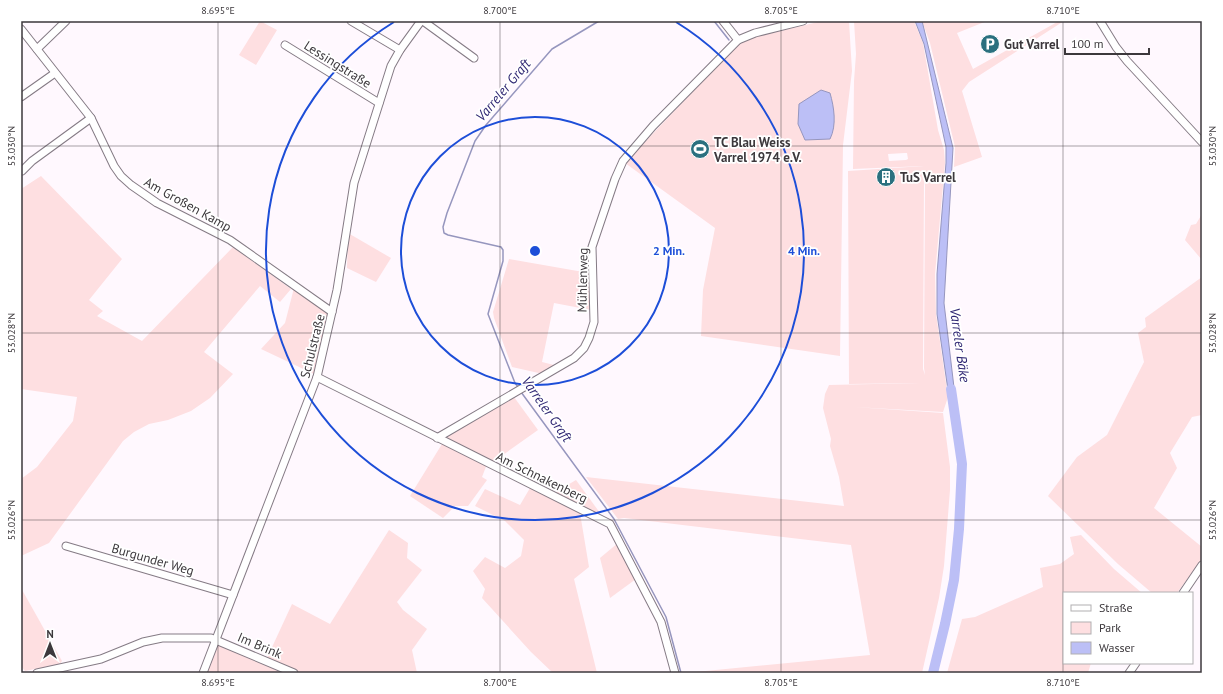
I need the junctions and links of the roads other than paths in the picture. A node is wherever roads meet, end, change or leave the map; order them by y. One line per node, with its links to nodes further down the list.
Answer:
1 (66, 21): 11 (street)
2 (351, 21): 7 (street)
3 (422, 21): 12 (street, Schulstraße); 13 (street)
4 (723, 21): 9 (street)
5 (803, 21): 9 (street)
6 (1100, 21): 18 (street)
7 (362, 24): 12 (street)
8 (21, 30): 11 (street, Am Großen Kamp)
9 (738, 40): 22 (street, Mühlenweg)
10 (285, 45): 16 (street, Lessingstraße)
11 (37, 49): 14 (street, Am Großen Kamp)
12 (400, 50): 16 (street, Schulstraße)
13 (474, 58)
14 (55, 73): 15 (street); 17 (street, Am Großen Kamp)
15 (21, 97)
16 (379, 103): 20 (street, Schulstraße)
17 (91, 118): 19 (street); 20 (street, Am Großen Kamp)
18 (1202, 142)
19 (22, 171)
20 (332, 312): 21 (street, Schulstraße)
21 (317, 378): 22 (street, Am Schnakenberg); 26 (street, Schulstraße)
22 (437, 438): 34 (street, Am Schnakenberg)
23 (66, 546): 26 (street, Burgunder Weg)
24 (1202, 565): 25 (street)
25 (1184, 592)
26 (233, 595): 27 (street, Schulstraße)
27 (216, 640): 29 (street, Im Brink); 32 (street, Schulstraße); 33 (street, Im Brink)
28 (1135, 664): 35 (street)
29 (73, 665): 30 (street, Im Brink); 31 (street)
30 (37, 673)
31 (70, 673)
32 (203, 673)
33 (294, 673)
34 (675, 673)
35 (1129, 673)

